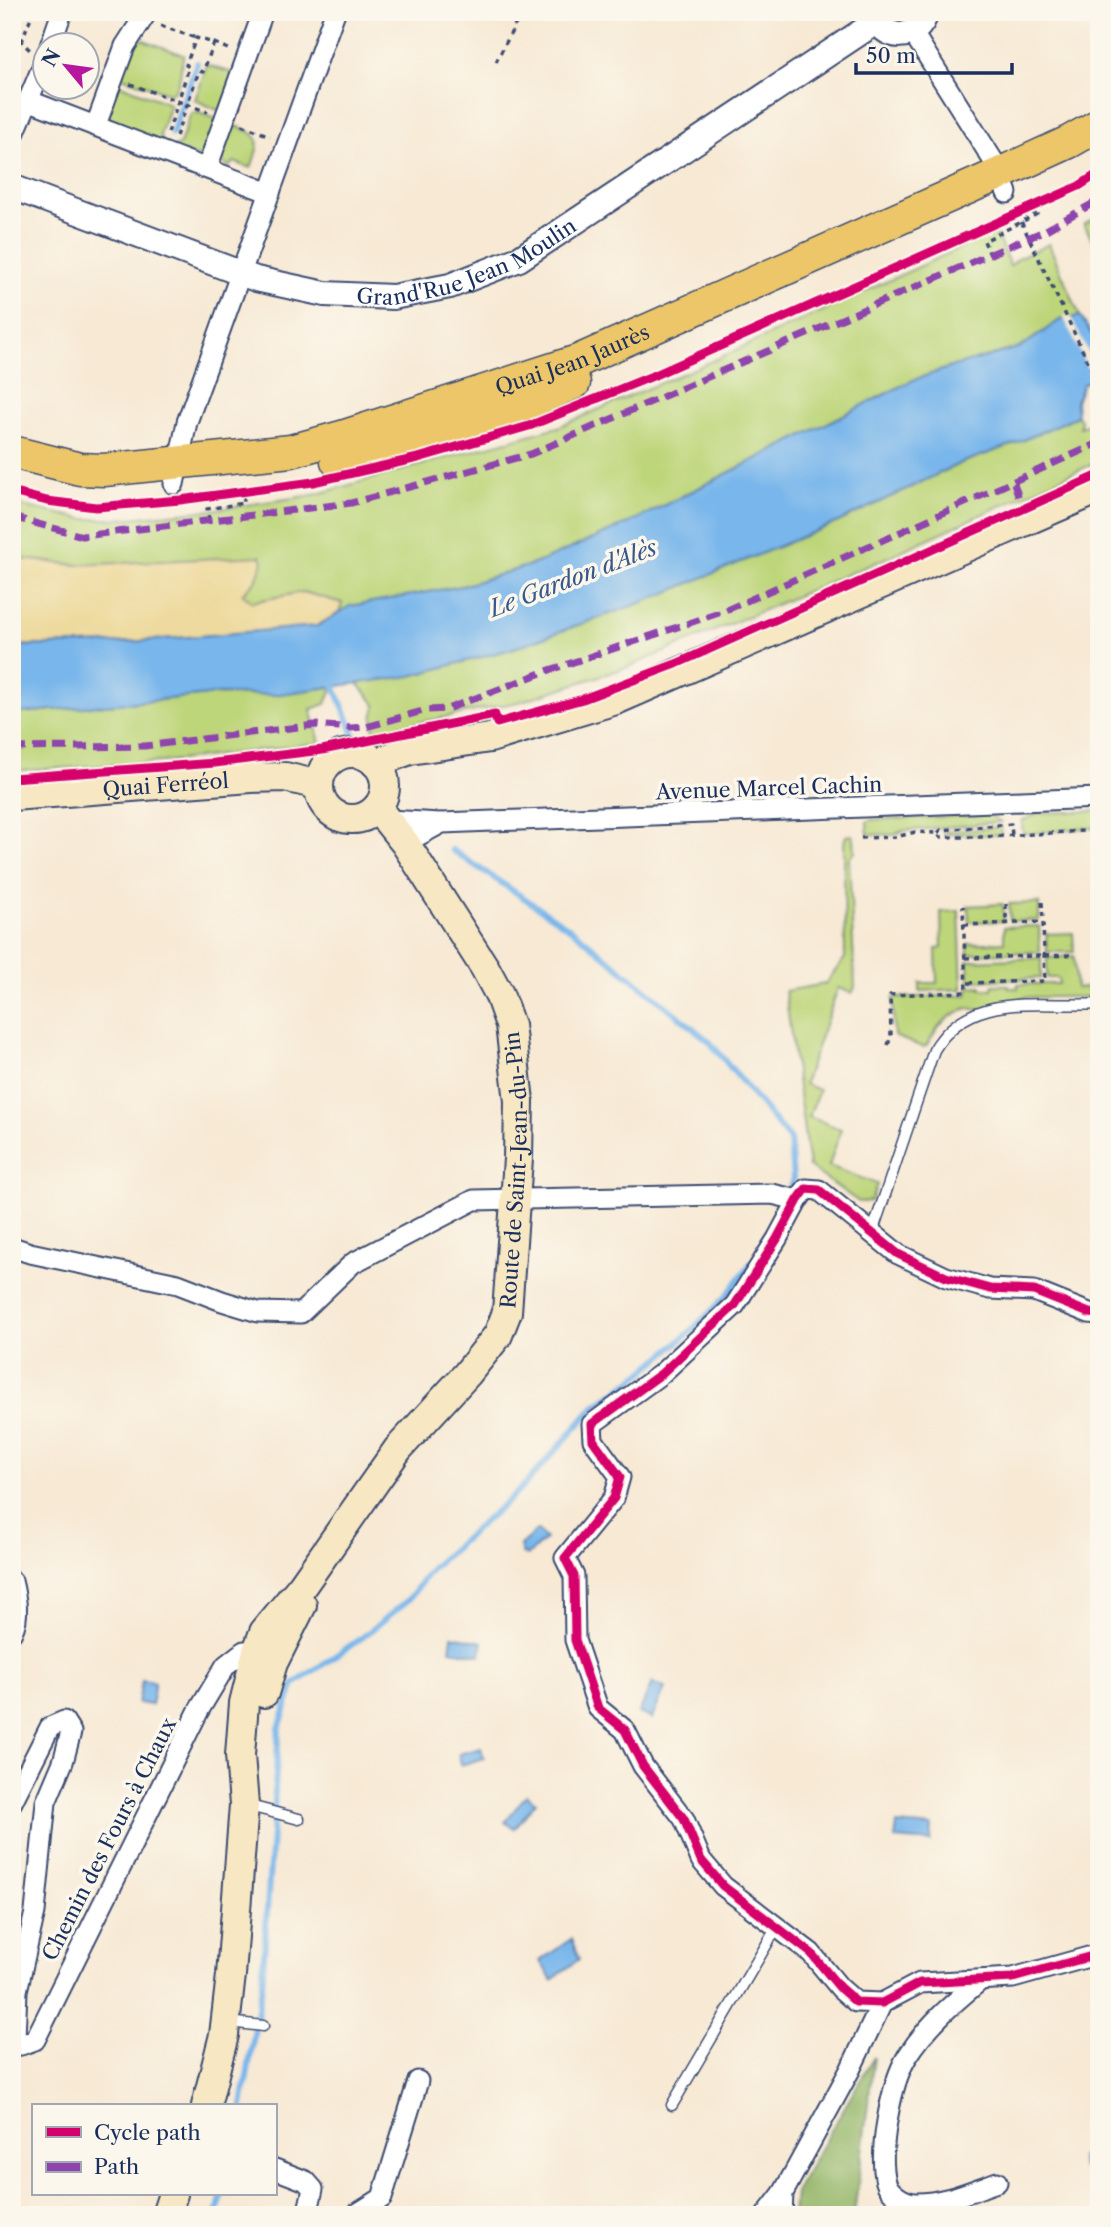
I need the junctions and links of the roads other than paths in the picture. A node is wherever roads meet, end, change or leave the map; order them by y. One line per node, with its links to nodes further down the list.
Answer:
1 (62, 12): 7 (street)
2 (263, 12): 15 (street)
3 (335, 12): 17 (street)
4 (926, 12): 8 (street)
5 (144, 16): 11 (street)
6 (875, 17): 8 (street); 19 (street, Grand'Rue Jean Moulin)
7 (53, 32)
8 (913, 33): 18 (street)
9 (32, 94): 10 (street)
10 (30, 101): 11 (street); 13 (street)
11 (96, 125): 15 (street)
12 (1099, 125): 18 (main road, Quai Jean Jaurès)
13 (12, 139)
14 (1099, 148): 18 (main road, Quai Jean Jaurès)
15 (207, 168): 17 (street)
16 (12, 187): 19 (street, Grand'Rue Jean Moulin)
17 (270, 193): 19 (street)
18 (1012, 201): 21 (main road, Quai Jean Jaurès)
19 (242, 273): 21 (street)
20 (12, 452): 21 (main road, Quai Jean Jaurès)
21 (176, 473): 22 (main road, Quai Jean Jaurès)
22 (12, 474)
23 (1099, 489): 24 (main road)
24 (375, 763): 25 (main road); 28 (main road)
25 (319, 785): 26 (main road, Quai Ferréol); 28 (main road)
26 (12, 796)
27 (1099, 798): 29 (street, Avenue Marcel Cachin)
28 (382, 814): 29 (street, Avenue Marcel Cachin); 30 (main road, Route de Saint-Jean-du-Pin)
29 (442, 823): 30 (street, Avenue Marcel Cachin)
30 (405, 843): 32 (main road, Route de Saint-Jean-du-Pin)
31 (1099, 1004): 34 (lane)
32 (514, 1198): 33 (street); 35 (street); 37 (main road, Route de Saint-Jean-du-Pin)
33 (798, 1200): 34 (street); 44 (street)
34 (872, 1233): 36 (street)
35 (12, 1247)
36 (1099, 1314)
37 (351, 1518): 40 (main road, Route de Saint-Jean-du-Pin); 42 (main road, Route de Saint-Jean-du-Pin)
38 (12, 1581): 39 (street)
39 (12, 1632)
40 (257, 1651): 41 (street, Chemin des Fours à Chaux); 42 (main road, Route de Saint-Jean-du-Pin)
41 (12, 1802)
42 (250, 1807): 43 (lane); 48 (main road, Route de Saint-Jean-du-Pin)
43 (299, 1819)
44 (777, 1927): 47 (street); 52 (lane)
45 (1099, 1954): 46 (street)
46 (981, 1980): 47 (street); 54 (street)
47 (881, 2003): 55 (street)
48 (233, 2023): 49 (lane); 51 (main road, Route de Saint-Jean-du-Pin)
49 (263, 2026)
50 (418, 2081): 59 (street)
51 (207, 2104)
52 (672, 2105)
53 (276, 2169): 58 (street)
54 (997, 2182)
55 (783, 2193): 60 (street); 61 (street)
56 (172, 2196): 57 (main road)
57 (166, 2215)
58 (307, 2215)
59 (355, 2215)
60 (766, 2215)
61 (782, 2215)

